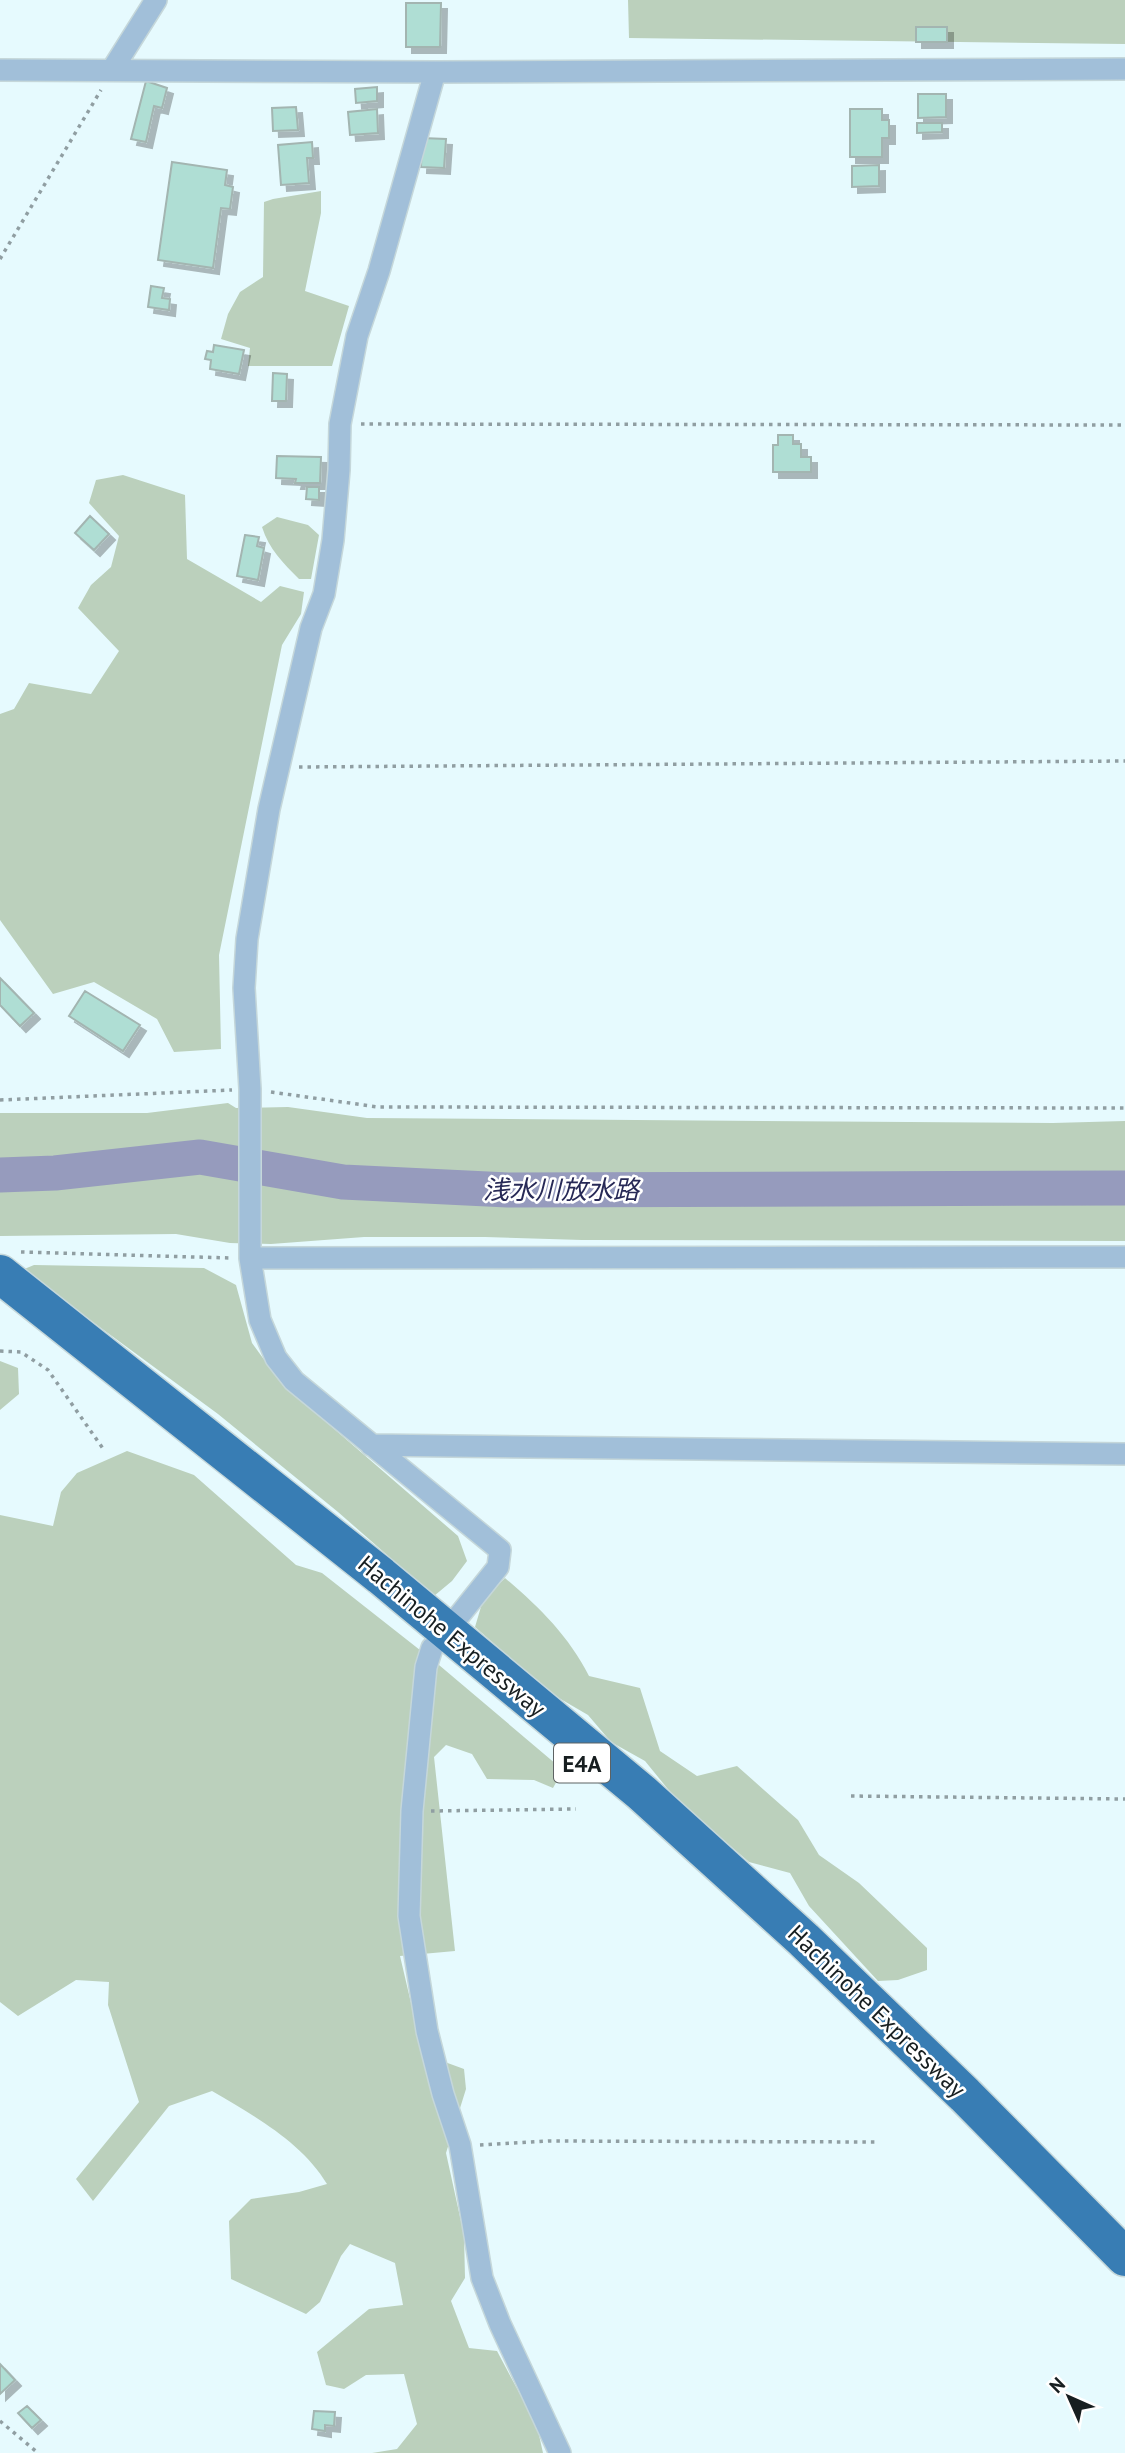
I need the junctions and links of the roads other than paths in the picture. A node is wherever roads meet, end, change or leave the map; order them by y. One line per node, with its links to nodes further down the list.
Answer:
1 (156, 0): 4 (street)
2 (1125, 69): 5 (street)
3 (0, 70): 4 (street)
4 (112, 70): 5 (street)
5 (435, 72): 7 (street)
6 (1125, 1257): 7 (street)
7 (250, 1258): 9 (street)
8 (7, 1276): 13 (highway, Hachinohe Expressway / E4A); 14 (highway, Hachinohe Expressway / E4A)
9 (371, 1445): 10 (street); 11 (street)
10 (1125, 1454)
11 (458, 1617)
12 (432, 1648): 15 (street)
13 (1125, 2257)
14 (1125, 2276)
15 (560, 2453)

